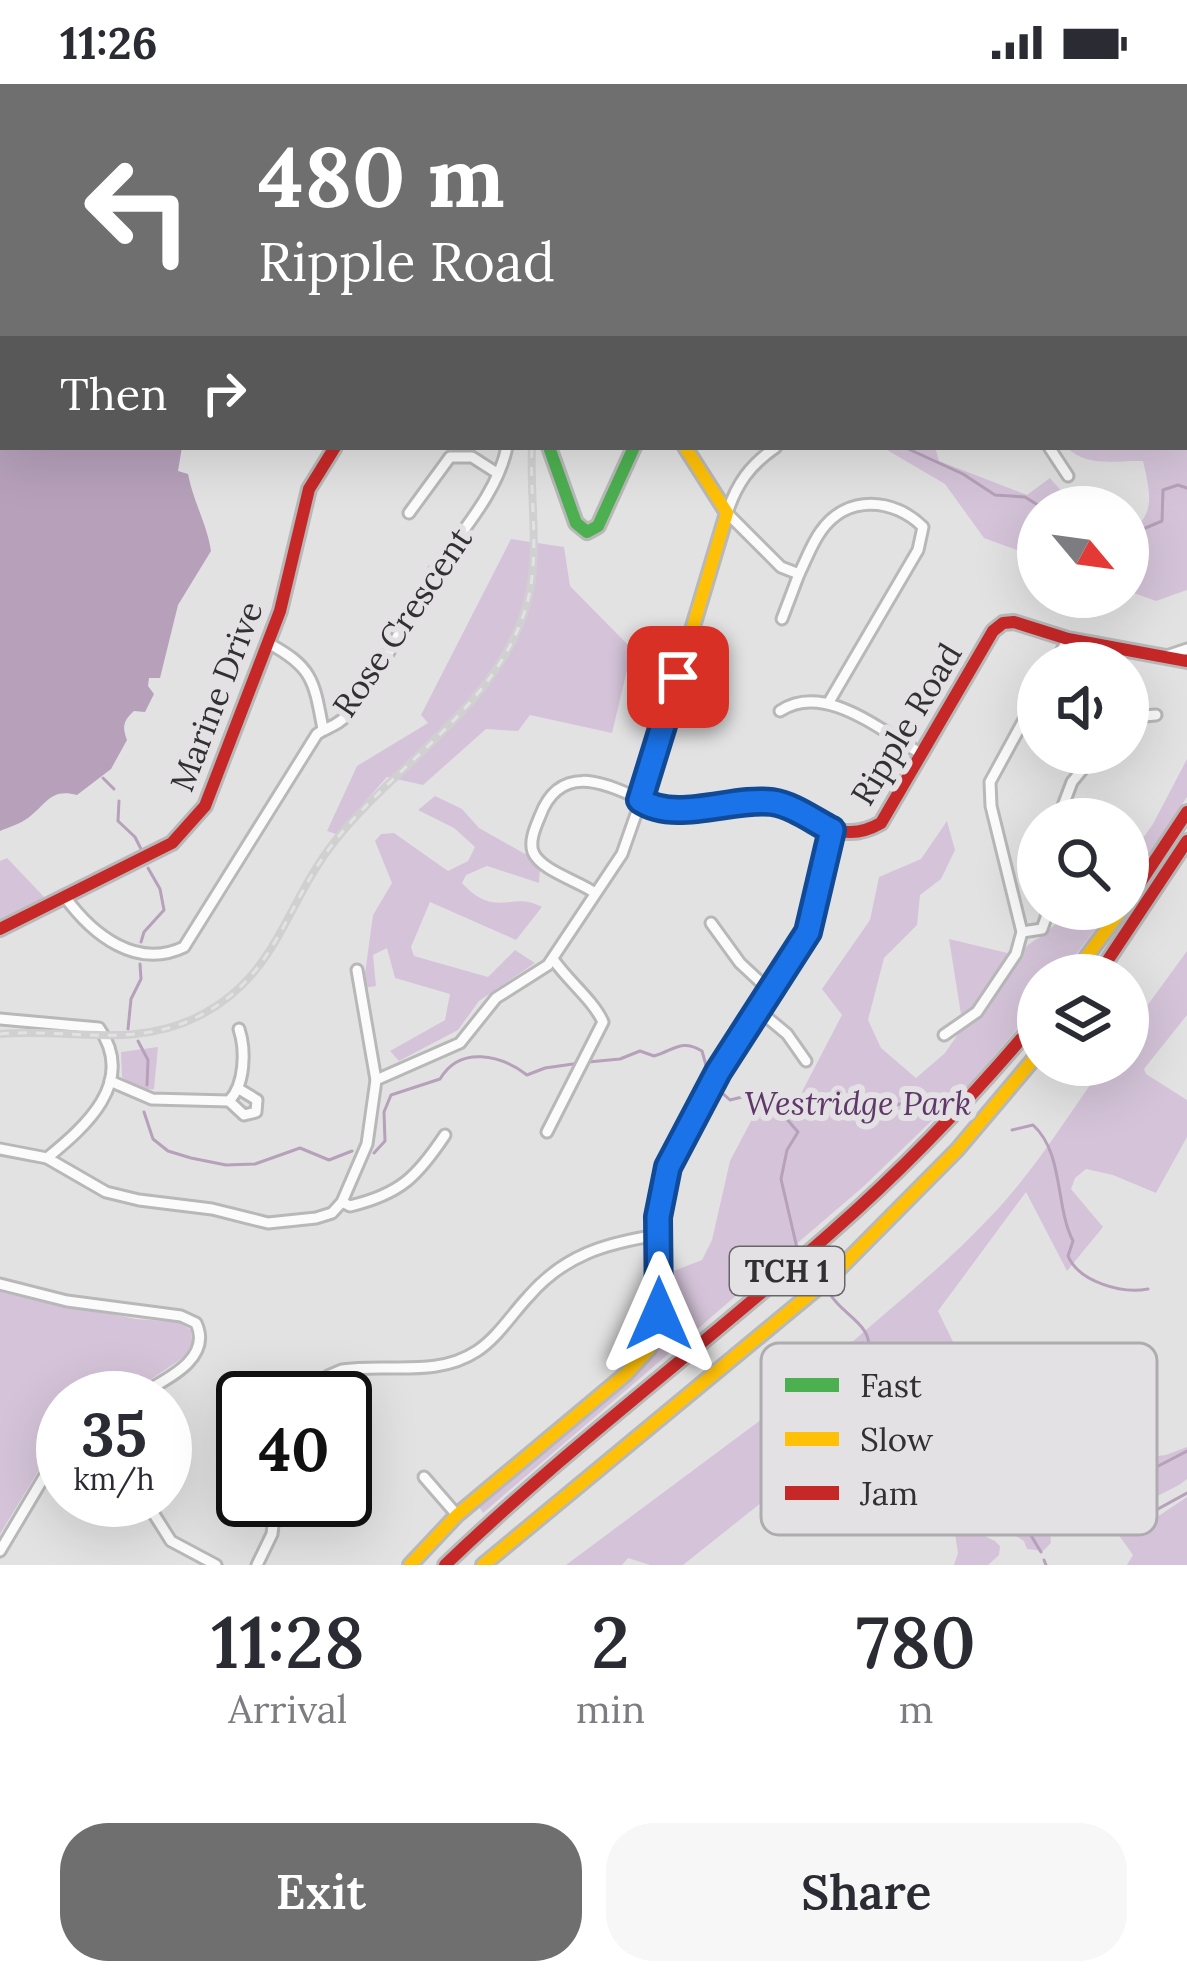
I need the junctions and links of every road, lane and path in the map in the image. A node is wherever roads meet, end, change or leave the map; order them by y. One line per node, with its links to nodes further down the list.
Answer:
1 (333, 450): 16 (main road, Marine Drive)
2 (506, 450): 8 (street, Rose Crescent)
3 (550, 450): 4 (main road)
4 (633, 450)
5 (688, 450): 11 (main road)
6 (772, 450): 11 (street)
7 (1051, 450): 9 (street)
8 (496, 473): 10 (street, Rose Crescent); 24 (street, Rose Crescent)
9 (1068, 476)
10 (409, 513)
11 (727, 513): 12 (street); 27 (main road)
12 (799, 574): 13 (street); 20 (street)
13 (782, 619)
14 (1068, 639): 15 (street); 18 (main road); 26 (main road, Ripple Road)
15 (1066, 642)
16 (268, 643): 24 (street); 33 (main road, Marine Drive)
17 (1187, 649): 18 (street)
18 (1160, 658): 19 (main road)
19 (1187, 661)
20 (829, 702): 21 (street); 26 (street)
21 (780, 711)
22 (1156, 715): 23 (street)
23 (1149, 716)
24 (323, 729): 33 (street, Rose Crescent)
25 (1017, 732): 37 (street)
26 (922, 754): 29 (main road, Ripple Road)
27 (640, 800): 29 (main road, Ripple Road); 32 (street); 32 (street)
28 (1187, 812): 31 (main road)
29 (832, 830): 41 (main road)
30 (1187, 841): 38 (main road)
31 (1149, 869)
32 (595, 893): 39 (street)
33 (61, 899): 35 (main road, Marine Drive)
34 (711, 923): 41 (street)
35 (7, 925)
36 (1035, 930): 37 (street)
37 (1022, 932): 45 (street)
38 (1112, 954)
39 (553, 959): 49 (street); 53 (street)
40 (356, 970): 49 (street)
41 (769, 990): 42 (main road)
42 (757, 1009): 47 (street); 58 (main road)
43 (0, 1019): 50 (street)
44 (238, 1029): 51 (street)
45 (944, 1035)
46 (1017, 1042): 64 (main road, TCH 1)
47 (806, 1061)
48 (1017, 1079): 74 (main road, TCH 1)
49 (376, 1080): 57 (street)
50 (110, 1081): 52 (street); 56 (street)
51 (239, 1089): 52 (street); 52 (street)
52 (229, 1101)
53 (548, 1132)
54 (445, 1135): 57 (street)
55 (0, 1149): 56 (street)
56 (47, 1158): 57 (street)
57 (342, 1202)
58 (658, 1235): 61 (street); 65 (main road)
59 (0, 1284): 60 (street)
60 (172, 1371)
61 (340, 1371)
62 (424, 1477): 65 (street)
63 (36, 1491): 68 (street)
64 (514, 1500): 72 (main road); 73 (main road, TCH 1)
65 (457, 1515): 71 (main road)
66 (162, 1527): 69 (street)
67 (273, 1527): 70 (street)
68 (0, 1551)
69 (216, 1565)
70 (257, 1565)
71 (410, 1565)
72 (433, 1565)
73 (445, 1565)
74 (482, 1565)

